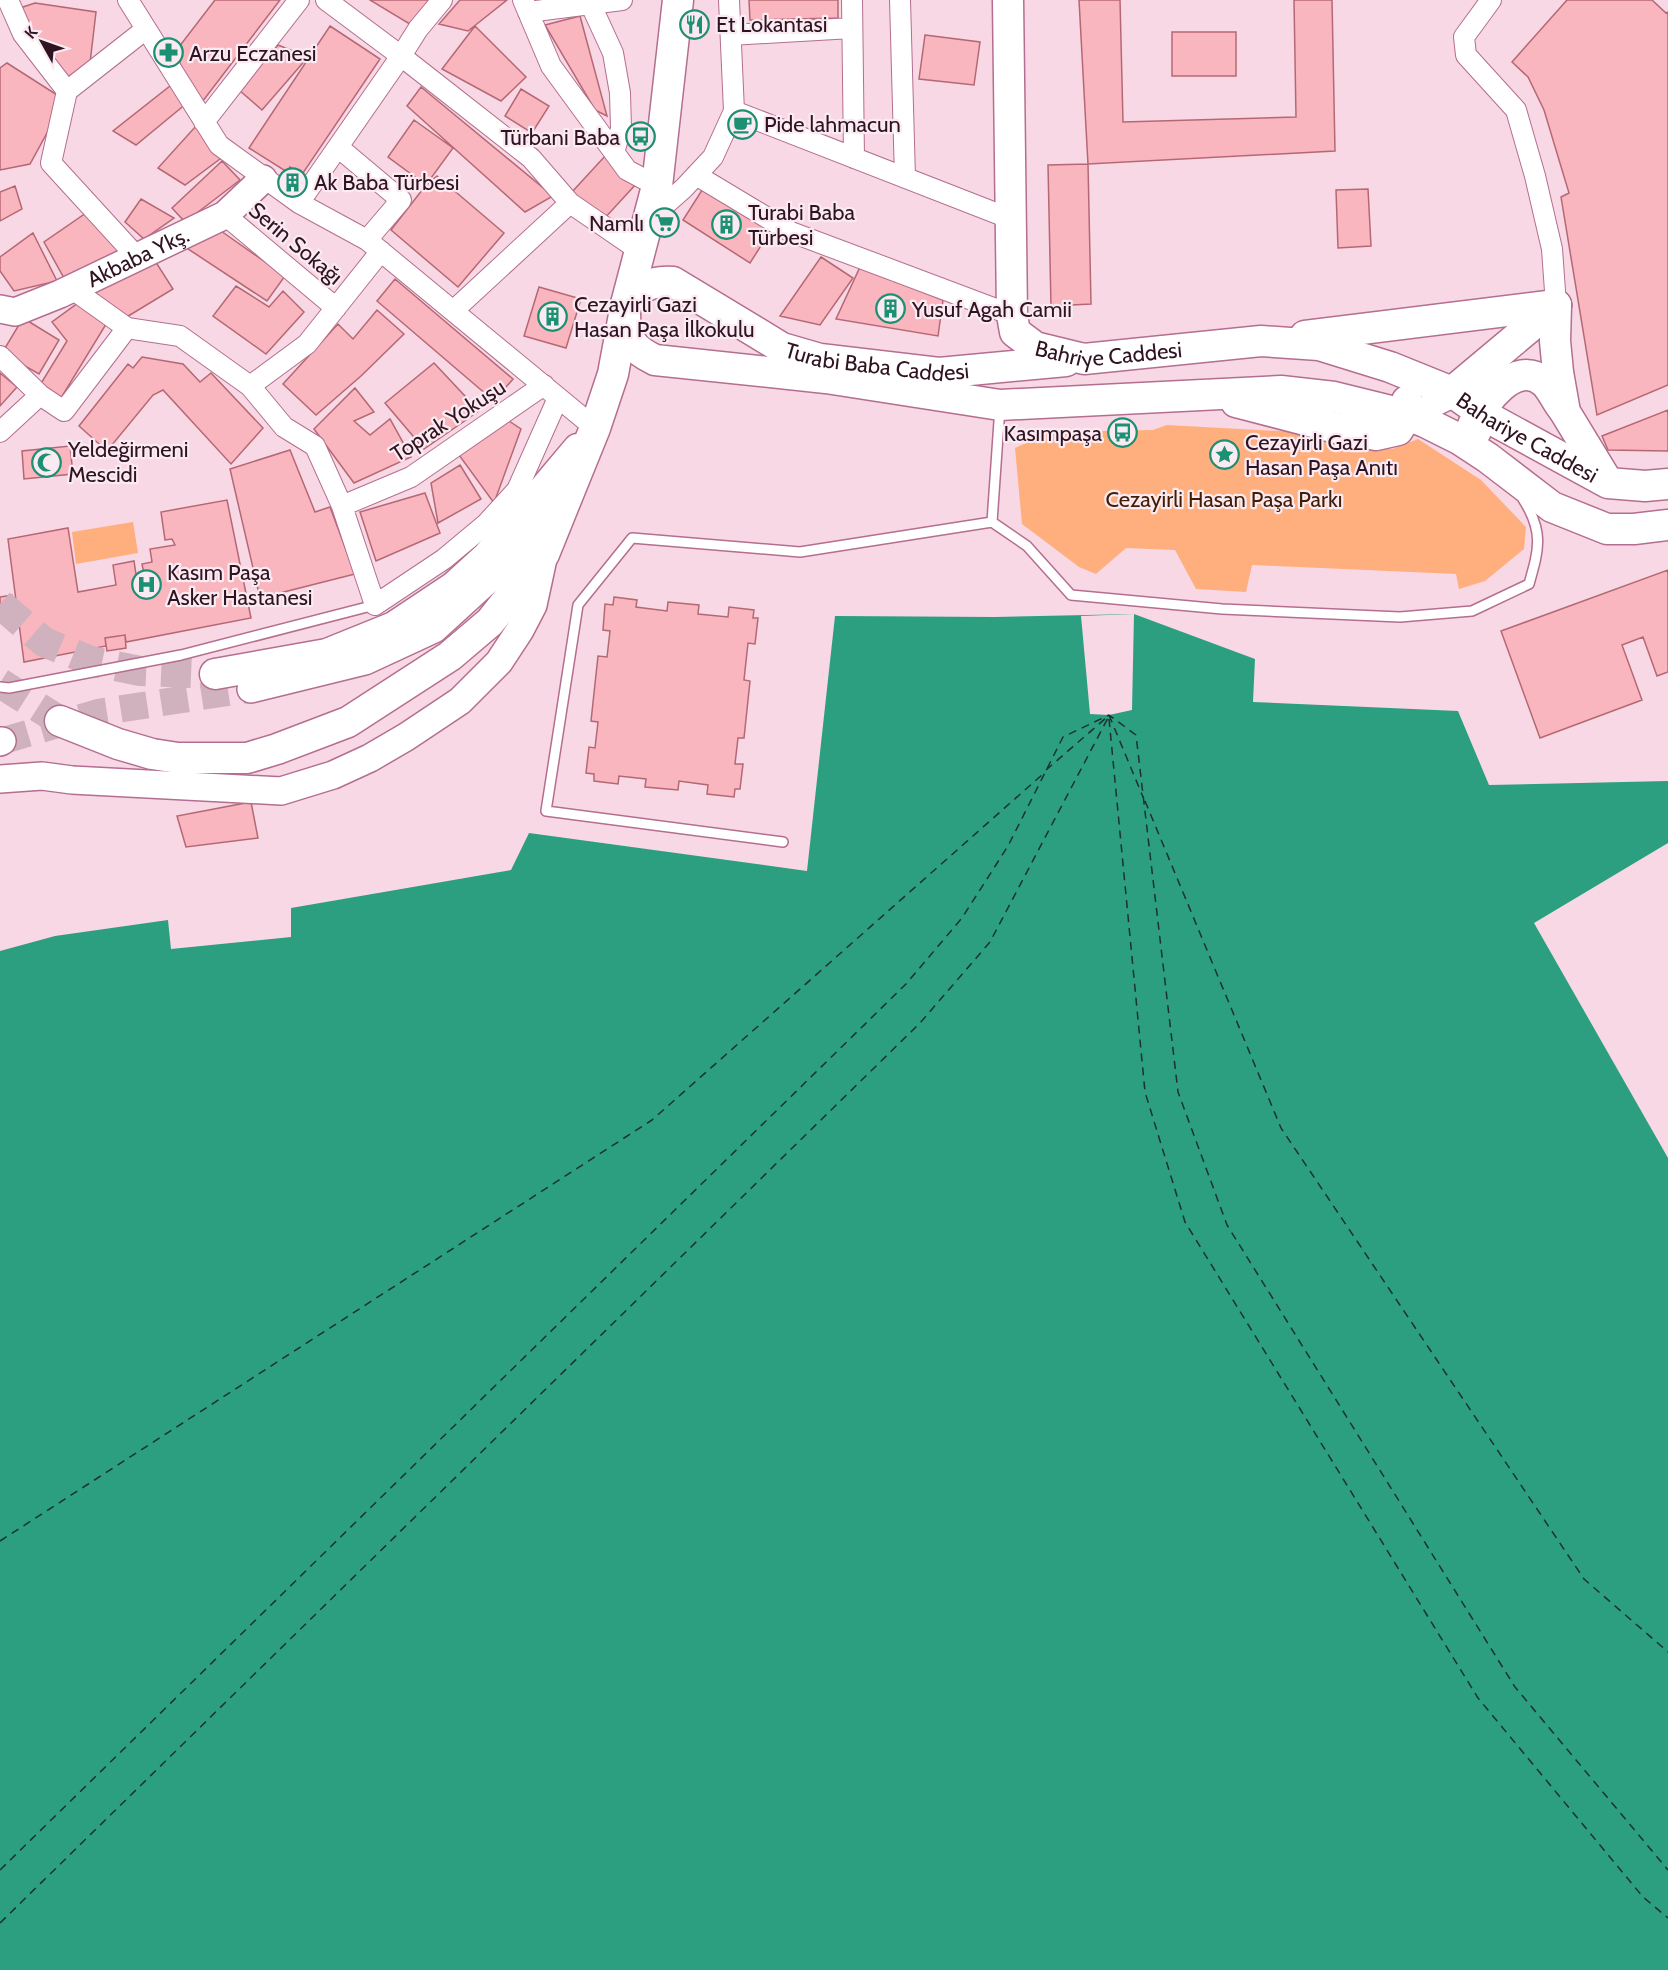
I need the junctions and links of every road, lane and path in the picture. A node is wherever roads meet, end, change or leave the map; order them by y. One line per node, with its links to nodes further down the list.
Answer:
1 (8, 0): 19 (street)
2 (128, 0): 16 (street)
3 (299, 0): 21 (street)
4 (326, 0): 18 (street)
5 (442, 0): 18 (street)
6 (622, 0): 13 (street)
7 (678, 0): 28 (main road)
8 (729, 0): 17 (street)
9 (852, 0): 15 (street)
10 (900, 0): 26 (street)
11 (1008, 0): 32 (main road, Bahriye Caddesi)
12 (1491, 0): 39 (street)
13 (590, 3): 14 (street); 23 (street)
14 (526, 6): 23 (street)
15 (852, 28): 17 (street); 24 (street)
16 (146, 29): 19 (street); 21 (street)
17 (731, 35): 20 (street)
18 (401, 56): 22 (street); 30 (street)
19 (67, 91): 36 (street)
20 (734, 111): 24 (street); 25 (street)
21 (204, 122): 27 (street)
22 (338, 147): 29 (street); 34 (street)
23 (614, 152): 28 (street)
24 (854, 158): 26 (street)
25 (696, 174): 33 (street); 43 (street)
26 (905, 178): 32 (street)
27 (264, 179): 29 (street); 31 (street, Akbaba Ykş.)
28 (657, 186): 33 (main road)
29 (299, 203): 34 (street)
30 (570, 203): 35 (street); 42 (street)
31 (225, 215): 36 (street, Akbaba Ykş.); 40 (street, Serin Sokağı)
32 (1011, 219): 43 (main road, Bahriye Caddesi)
33 (648, 220): 35 (main road)
34 (374, 245): 40 (street); 42 (street)
35 (640, 251): 38 (main road)
36 (137, 257): 37 (street, Akbaba Ykş.)
37 (71, 288): 41 (street, Akbaba Ykş.); 44 (street)
38 (626, 304): 47 (main road, Turabi Baba Caddesi); 48 (main road); 50 (main road)
39 (1556, 305): 45 (main road); 53 (main road); 57 (main road)
40 (336, 308): 51 (street)
41 (0, 309)
42 (453, 311): 52 (street)
43 (1012, 315): 47 (main road, Bahriye Caddesi)
44 (128, 328): 51 (street); 54 (street)
45 (1261, 341): 47 (main road, Bahriye Caddesi); 49 (main road, Bahriye Caddesi)
46 (0, 356): 54 (street)
47 (1084, 359)
48 (656, 360): 50 (main road); 55 (main road)
49 (1390, 367): 53 (main road, Bahariye Caddesi); 58 (main road)
50 (613, 374): 59 (main road)
51 (250, 386): 65 (street)
52 (551, 391): 59 (street); 65 (street, Toprak Yokuşu); 69 (street)
53 (1452, 392): 56 (main road, Bahariye Caddesi); 58 (main road)
54 (40, 395): 60 (street)
55 (1000, 405): 58 (main road); 66 (lane)
56 (1480, 412): 57 (main road); 61 (main road); 63 (main road, Bahariye Caddesi)
57 (1565, 412): 63 (main road)
58 (1407, 415): 61 (main road)
59 (595, 428): 62 (main road); 68 (main road)
60 (0, 432)
61 (1488, 458): 66 (lane); 67 (main road)
62 (567, 462): 70 (main road); 72 (street)
63 (1608, 483): 64 (main road, Bahariye Caddesi)
64 (1668, 484)
65 (342, 506): 69 (street)
66 (992, 522): 75 (lane)
67 (1668, 525)
68 (544, 554): 73 (main road); 74 (street)
69 (375, 605): 71 (lane)
70 (215, 674)
71 (0, 687)
72 (251, 689)
73 (60, 721)
74 (0, 779)
75 (783, 842)

